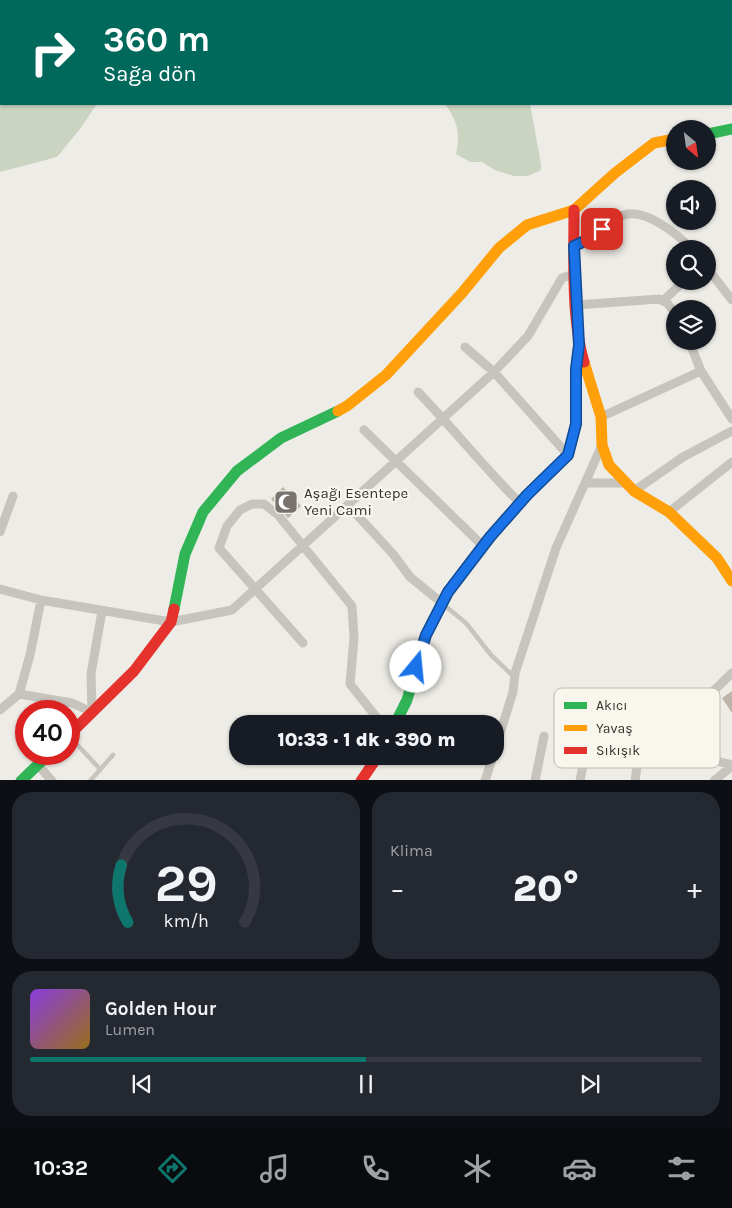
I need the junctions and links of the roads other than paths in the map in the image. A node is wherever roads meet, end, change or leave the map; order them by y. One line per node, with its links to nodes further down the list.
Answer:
1 (732, 129): 2 (main road)
2 (716, 132)
3 (666, 141): 4 (main road)
4 (574, 210): 6 (main road); 44 (main road)
5 (681, 240): 6 (street)
6 (574, 246): 7 (main road)
7 (574, 274): 13 (main road); 18 (street)
8 (716, 279): 10 (street)
9 (675, 290): 11 (street)
10 (732, 300)
11 (663, 301): 12 (street); 13 (street)
12 (666, 304)
13 (576, 305): 14 (main road)
14 (579, 345): 20 (main road); 26 (main road)
15 (465, 347): 18 (street)
16 (693, 350): 17 (street)
17 (701, 371): 20 (street); 22 (street)
18 (494, 372): 21 (street); 26 (street)
19 (418, 392): 21 (street)
20 (601, 417): 25 (main road)
21 (443, 418): 27 (street); 32 (street)
22 (732, 419)
23 (364, 430): 27 (street)
24 (732, 430): 30 (street)
25 (602, 445): 29 (street); 30 (main road)
26 (568, 455): 32 (main road)
27 (397, 461): 33 (street); 37 (street)
28 (732, 462): 34 (street)
29 (585, 482): 30 (street); 47 (street)
30 (630, 487): 34 (main road)
31 (13, 496): 35 (street)
32 (520, 503): 37 (main road)
33 (348, 505): 36 (street); 42 (street)
34 (669, 512): 38 (main road)
35 (0, 532)
36 (302, 546): 40 (street); 40 (street); 52 (street)
37 (483, 546): 42 (main road)
38 (732, 581)
39 (0, 590): 41 (street)
40 (255, 590): 44 (street); 45 (street)
41 (41, 600): 43 (street); 49 (street)
42 (442, 603): 47 (lane); 53 (main road)
43 (102, 611): 44 (street); 51 (street)
44 (171, 622): 51 (main road)
45 (303, 642)
46 (732, 673): 48 (street)
47 (514, 677): 54 (street)
48 (717, 688)
49 (19, 694): 50 (street); 51 (street)
50 (0, 710)
51 (92, 712): 55 (main road)
52 (375, 715)
53 (400, 715)
54 (504, 720)
55 (80, 725)
56 (544, 736): 71 (street)
57 (80, 748): 65 (lane)
58 (113, 755): 65 (lane)
59 (720, 762): 64 (street)
60 (37, 765): 66 (main road)
61 (39, 765): 67 (street)
62 (372, 765): 69 (main road)
63 (490, 765): 70 (street)
64 (732, 766): 72 (street)
65 (100, 769): 68 (lane)
66 (21, 780)
67 (52, 780)
68 (90, 780)
69 (361, 780)
70 (485, 780)
71 (536, 780)
72 (714, 780)

